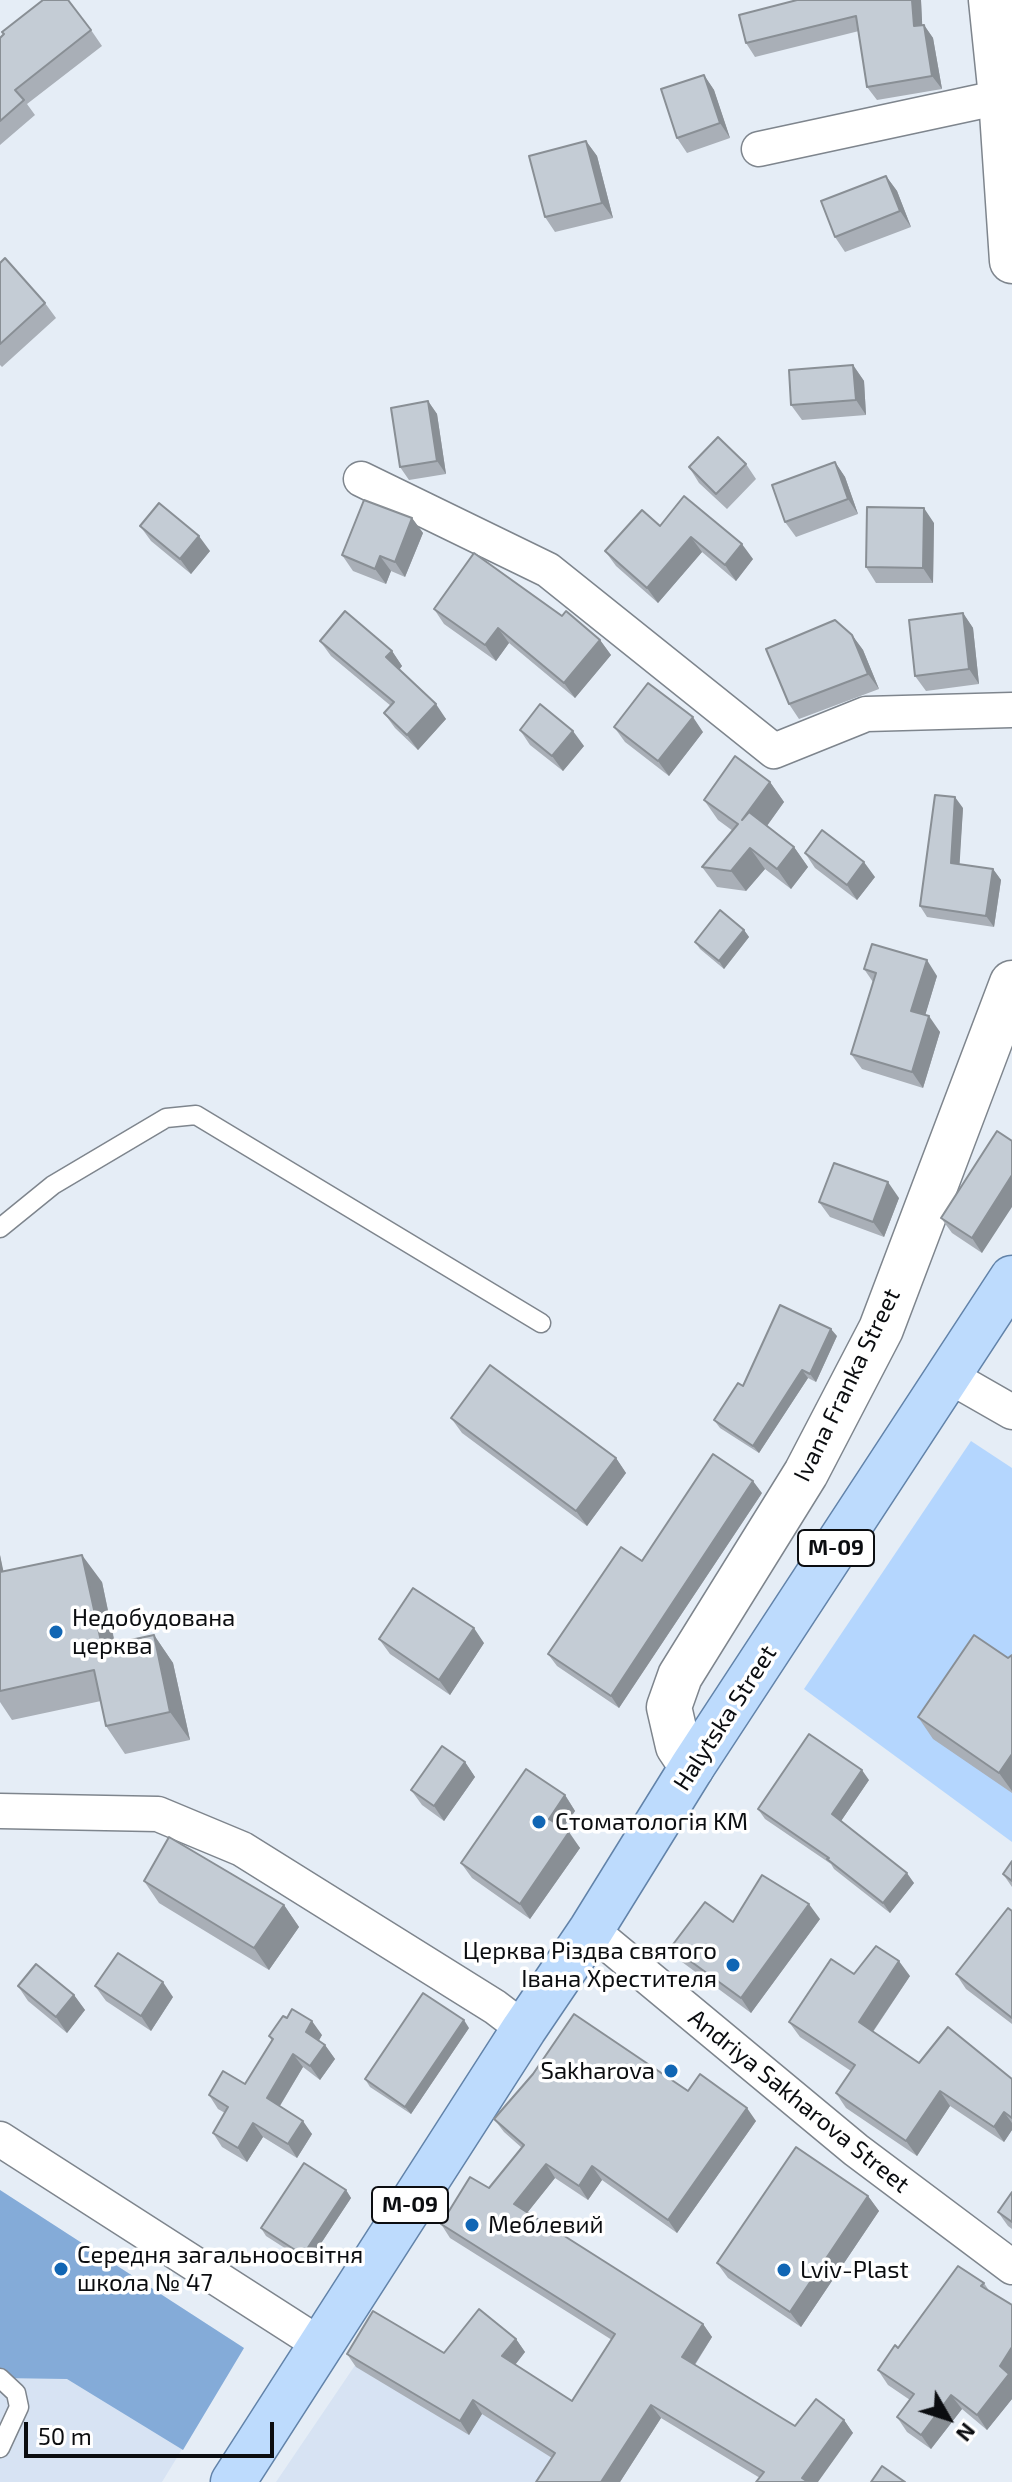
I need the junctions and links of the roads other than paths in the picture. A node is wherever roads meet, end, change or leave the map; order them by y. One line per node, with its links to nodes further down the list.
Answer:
1 (991, 0): 2 (street)
2 (1001, 97): 3 (street); 4 (street)
3 (759, 149)
4 (1012, 261)
5 (361, 479): 6 (street)
6 (1012, 710)
7 (1012, 983): 13 (street, Ivana Franka Street)
8 (0, 1228): 10 (lane)
9 (1012, 1278): 11 (main road, Halytska Street / М-09)
10 (541, 1323)
11 (949, 1376): 12 (street); 13 (main road, Halytska Street / М-09)
12 (1012, 1412)
13 (692, 1767): 15 (main road, Halytska Street / М-09)
14 (0, 1811): 16 (street)
15 (591, 1930): 16 (main road, Halytska Street / М-09); 18 (street, Andriya Sakharova Street)
16 (524, 2029): 19 (main road, Halytska Street / М-09)
17 (0, 2139): 19 (street)
18 (1012, 2267)
19 (321, 2345): 22 (main road, Halytska Street / М-09)
20 (0, 2378): 21 (lane)
21 (0, 2448)
22 (233, 2482)

